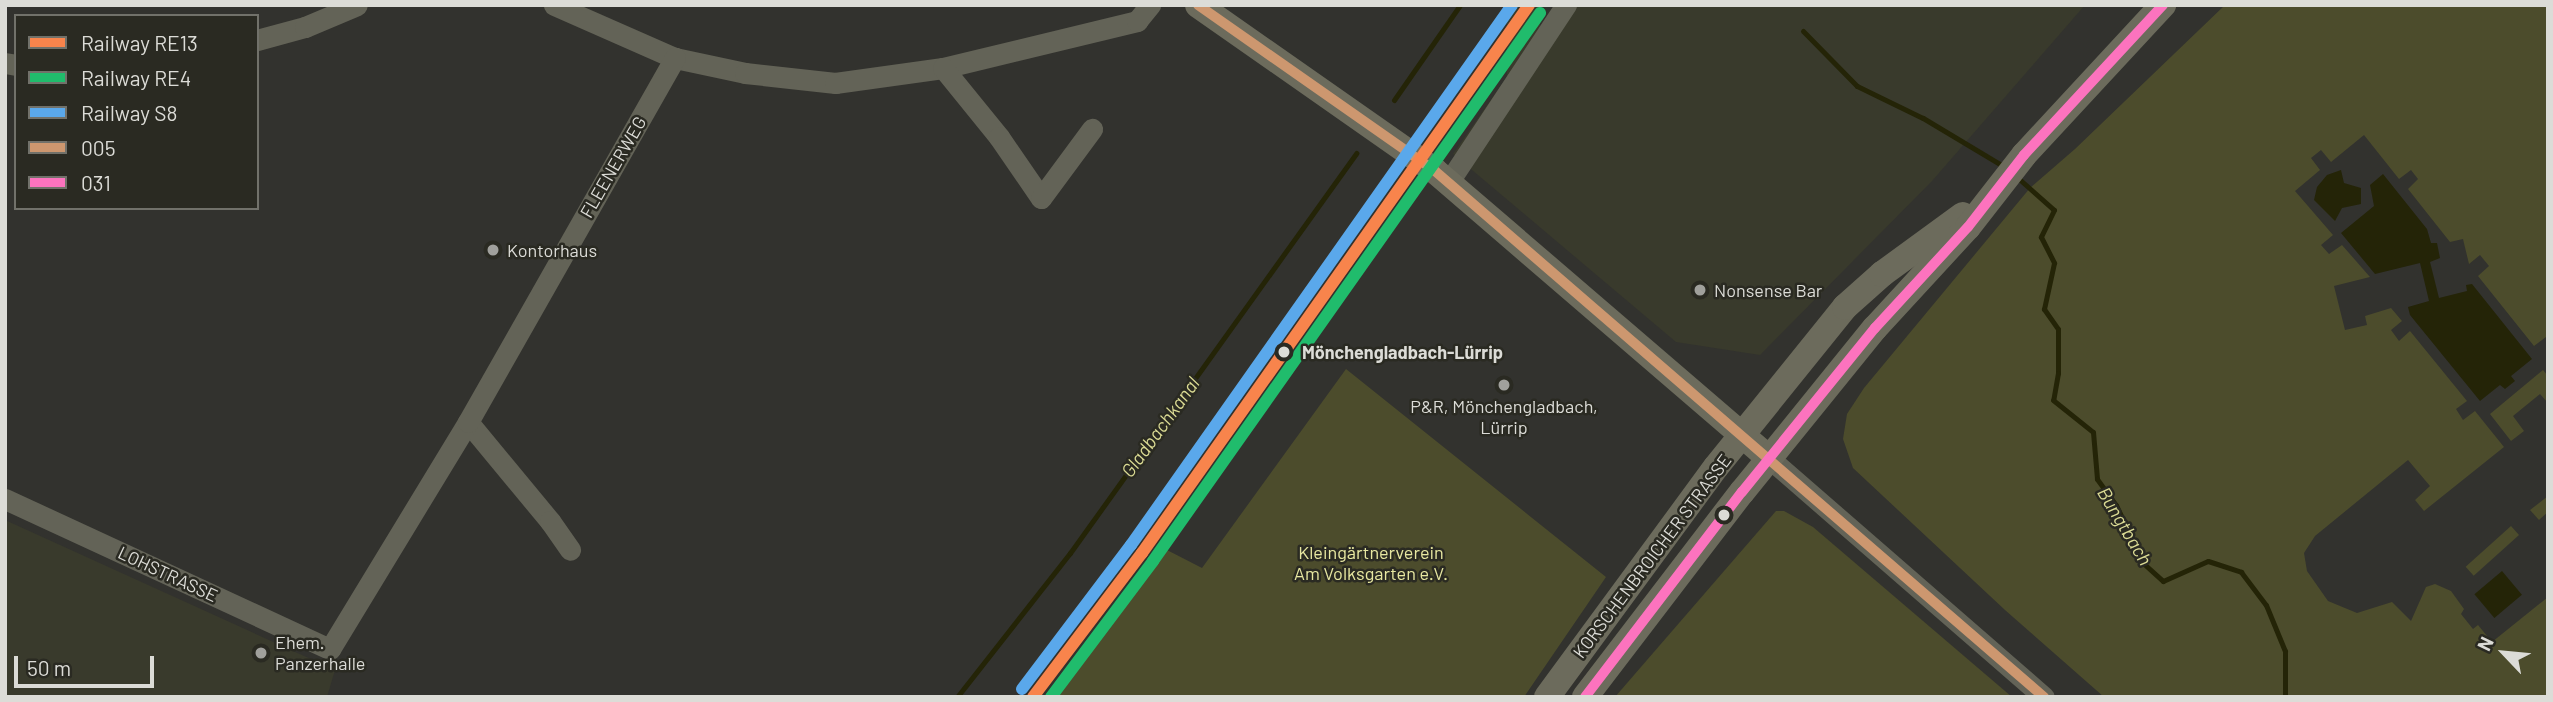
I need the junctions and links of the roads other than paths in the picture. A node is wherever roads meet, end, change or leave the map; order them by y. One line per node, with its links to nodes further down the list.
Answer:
1 (357, 5): 7 (street)
2 (554, 5): 8 (street)
3 (1150, 5): 9 (street)
4 (1566, 5): 11 (street)
5 (2163, 5): 12 (main road, KORSCHENBROICHER STRASSE)
6 (1200, 6): 11 (main road)
7 (259, 39)
8 (675, 58): 9 (street); 13 (street, FLEENERWEG)
9 (943, 68): 10 (street)
10 (1092, 129)
11 (1448, 183): 14 (main road)
12 (1999, 184): 14 (main road, KORSCHENBROICHER STRASSE); 15 (main road, KORSCHENBROICHER STRASSE)
13 (468, 422): 17 (street); 18 (street, FLEENERWEG)
14 (1743, 435): 15 (main road); 19 (main road, KORSCHENBROICHER STRASSE)
15 (1769, 458): 20 (main road, KORSCHENBROICHER STRASSE); 21 (street)
16 (5, 499): 18 (street, LOHSTRASSE)
17 (570, 550)
18 (330, 649)
19 (1547, 697)
20 (1586, 697)
21 (2044, 697)

